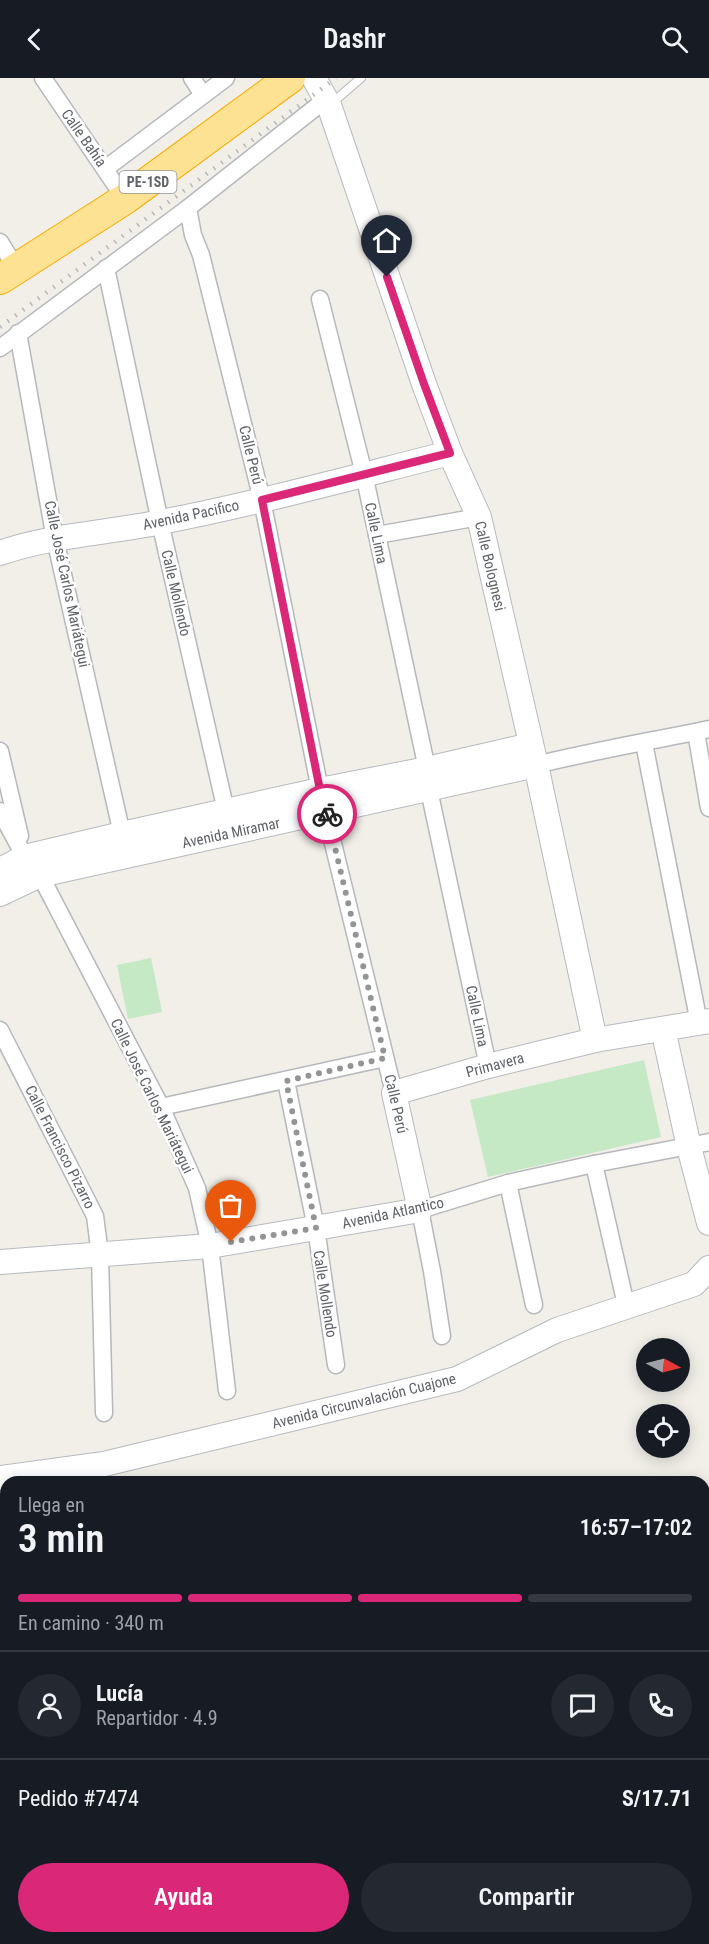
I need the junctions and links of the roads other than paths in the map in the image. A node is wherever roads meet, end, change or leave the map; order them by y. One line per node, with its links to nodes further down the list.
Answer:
1 (43, 78): 10 (street, Calle Bahía)
2 (192, 78): 8 (street)
3 (226, 78): 8 (street)
4 (256, 78): 10 (highway, PE-1SD)
5 (291, 78): 10 (highway, PE-1SD)
6 (314, 78): 9 (main road, Calle Bolognesi)
7 (361, 78): 9 (lane)
8 (203, 95): 10 (street)
9 (327, 103): 11 (street); 17 (main road, Calle Bolognesi)
10 (115, 183): 12 (highway, PE-1SD)
11 (188, 208): 13 (street); 19 (street, Calle Perú)
12 (4, 258)
13 (106, 268): 15 (street); 21 (street, Calle Mollendo)
14 (320, 299): 18 (street, Calle Lima)
15 (18, 333): 16 (street); 23 (street, Calle José Carlos Mariátegui)
16 (0, 348)
17 (450, 453): 18 (main road, Avenida Pacifico); 20 (main road, Calle Bolognesi)
18 (364, 474): 19 (main road, Avenida Pacifico); 22 (street, Calle Lima)
19 (262, 500): 21 (main road, Avenida Pacifico); 30 (street, Calle Perú)
20 (479, 517): 22 (street); 28 (main road, Calle Bolognesi)
21 (160, 522): 23 (main road, Avenida Pacifico); 33 (street, Calle Mollendo)
22 (377, 535): 29 (street, Calle Lima)
23 (55, 539): 24 (main road, Avenida Pacifico); 34 (street, Calle José Carlos Mariátegui)
24 (0, 553)
25 (702, 730): 26 (street); 31 (street)
26 (644, 743): 28 (street); 38 (street)
27 (0, 751): 35 (street)
28 (534, 755): 29 (main road, Avenida Miramar); 41 (main road, Calle Bolognesi)
29 (428, 780): 30 (main road, Avenida Miramar); 43 (street, Calle Lima)
30 (323, 801): 33 (main road, Avenida Miramar); 35 (main road, Avenida Miramar); 42 (street, Calle Perú)
31 (709, 808)
32 (0, 811): 35 (street)
33 (226, 811): 34 (main road, Avenida Miramar)
34 (122, 834): 35 (main road, Avenida Miramar)
35 (33, 866): 36 (main road, Avenida Miramar); 37 (main road, Avenida Miramar); 46 (street, Calle José Carlos Mariátegui)
36 (0, 870)
37 (0, 894)
38 (704, 1022): 39 (main road, Primavera)
39 (663, 1029): 41 (main road, Primavera); 47 (main road)
40 (0, 1030): 54 (street, Calle Francisco Pizarro)
41 (595, 1040): 43 (main road, Primavera)
42 (385, 1058): 44 (street); 45 (street, Calle Perú)
43 (488, 1066): 45 (main road, Primavera)
44 (286, 1081): 46 (street); 52 (street, Calle Mollendo)
45 (394, 1093): 50 (main road, Calle Perú)
46 (161, 1107): 53 (street, Calle José Carlos Mariátegui)
47 (699, 1144): 48 (street, Avenida Atlantico); 51 (main road)
48 (594, 1164): 49 (street, Avenida Atlantico); 58 (street)
49 (508, 1183): 50 (street, Avenida Atlantico); 57 (street)
50 (420, 1210): 52 (main road, Avenida Atlantico); 59 (street, Calle Perú)
51 (708, 1216)
52 (316, 1228): 53 (main road, Avenida Atlantico); 60 (street, Calle Mollendo)
53 (210, 1246): 54 (main road, Avenida Atlantico); 61 (street, Calle José Carlos Mariátegui)
54 (100, 1255): 55 (main road, Avenida Atlantico); 62 (street, Calle Francisco Pizarro)
55 (0, 1261)
56 (709, 1268): 58 (main road, Avenida Circunvalación Cuajone)
57 (534, 1305)
58 (626, 1305): 63 (main road, Avenida Circunvalación Cuajone)
59 (442, 1336)
60 (336, 1365)
61 (227, 1391)
62 (104, 1413)
63 (15, 1476)

